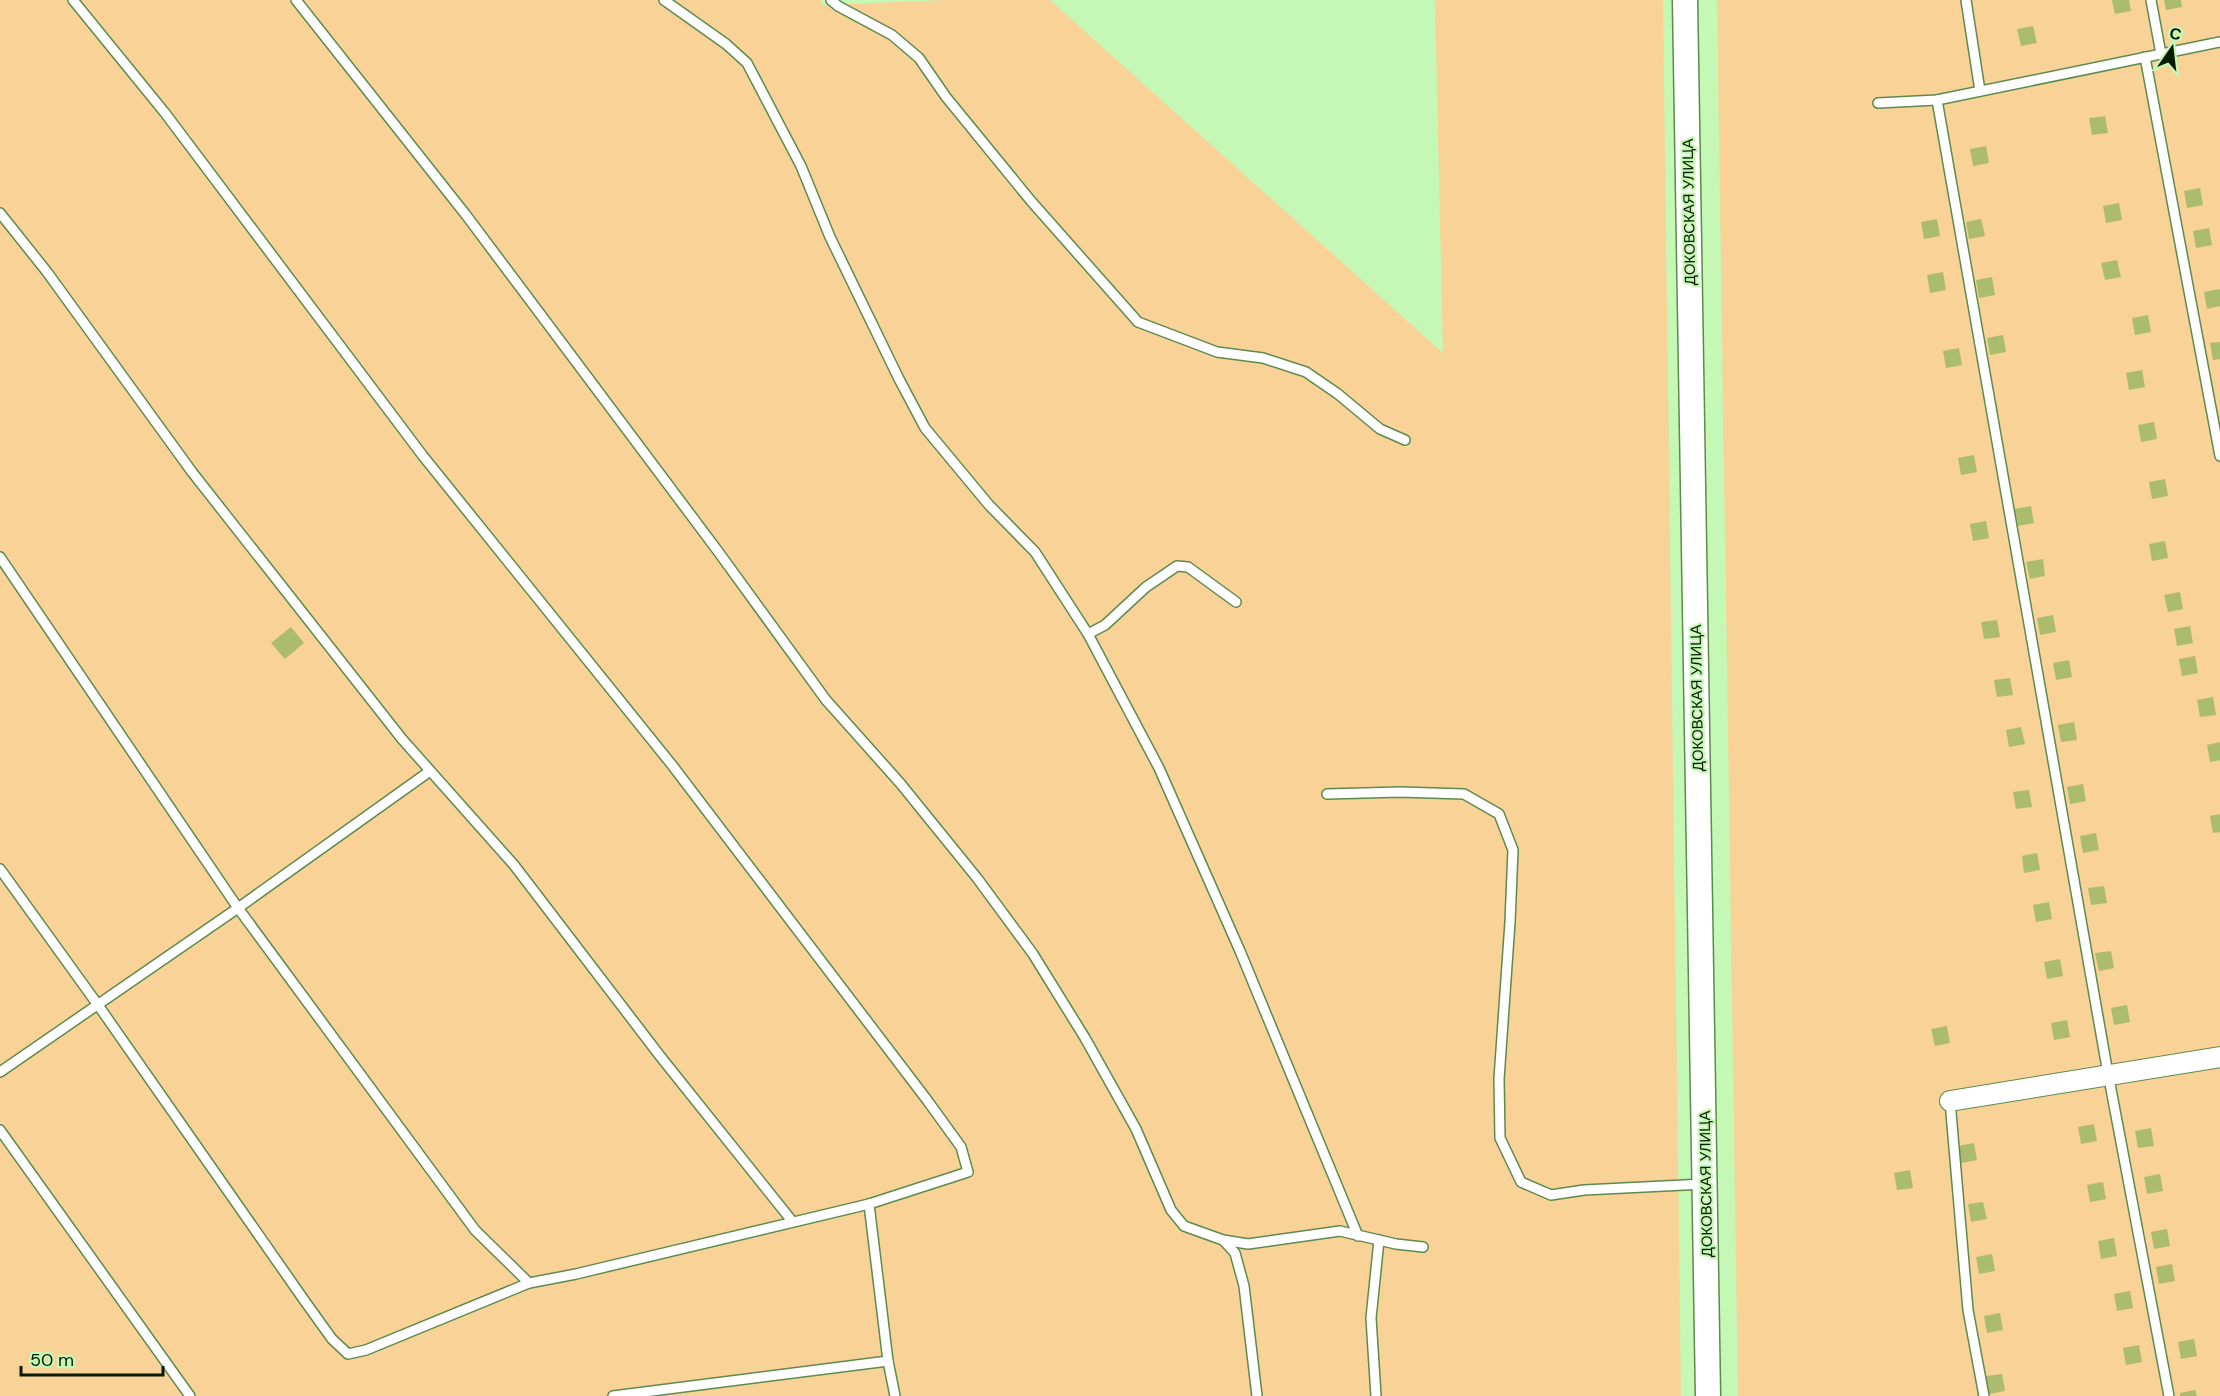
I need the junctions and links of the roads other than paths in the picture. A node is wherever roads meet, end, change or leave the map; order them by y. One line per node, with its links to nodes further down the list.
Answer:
1 (73, 0): 31 (lane)
2 (296, 0): 34 (lane)
3 (664, 0): 19 (lane)
4 (831, 0): 15 (lane)
5 (1685, 0): 30 (street, ДОКОВСКАЯ УЛИЦА)
6 (1966, 0): 11 (lane)
7 (2151, 0): 9 (lane)
8 (2220, 42): 9 (lane)
9 (2161, 54): 10 (lane)
10 (2145, 57): 11 (lane); 16 (lane)
11 (1980, 91): 12 (lane)
12 (1937, 100): 13 (lane); 27 (lane)
13 (1878, 103)
14 (0, 213): 20 (lane)
15 (1405, 440)
16 (2220, 456)
17 (0, 557): 23 (lane)
18 (1236, 602): 19 (lane)
19 (1088, 633): 33 (lane)
20 (430, 771): 23 (lane); 32 (lane)
21 (1327, 794): 30 (lane)
22 (0, 869): 24 (lane)
23 (238, 908): 24 (lane); 37 (lane)
24 (98, 1005): 26 (lane); 37 (lane)
25 (2220, 1057): 27 (street)
26 (0, 1072)
27 (2108, 1076): 28 (street); 46 (lane)
28 (1950, 1101): 45 (lane)
29 (0, 1130): 39 (lane)
30 (1706, 1184): 44 (street, ДОКОВСКАЯ УЛИЦА)
31 (869, 1204): 32 (lane); 38 (lane)
32 (792, 1221): 37 (lane)
33 (1358, 1236): 34 (lane); 35 (lane)
34 (1223, 1240): 42 (lane)
35 (1379, 1240): 36 (lane); 43 (lane)
36 (1423, 1248)
37 (529, 1283)
38 (888, 1360): 40 (lane); 41 (lane)
39 (190, 1396)
40 (614, 1396)
41 (895, 1396)
42 (1257, 1396)
43 (1376, 1396)
44 (1708, 1396)
45 (1984, 1396)
46 (2169, 1396)

